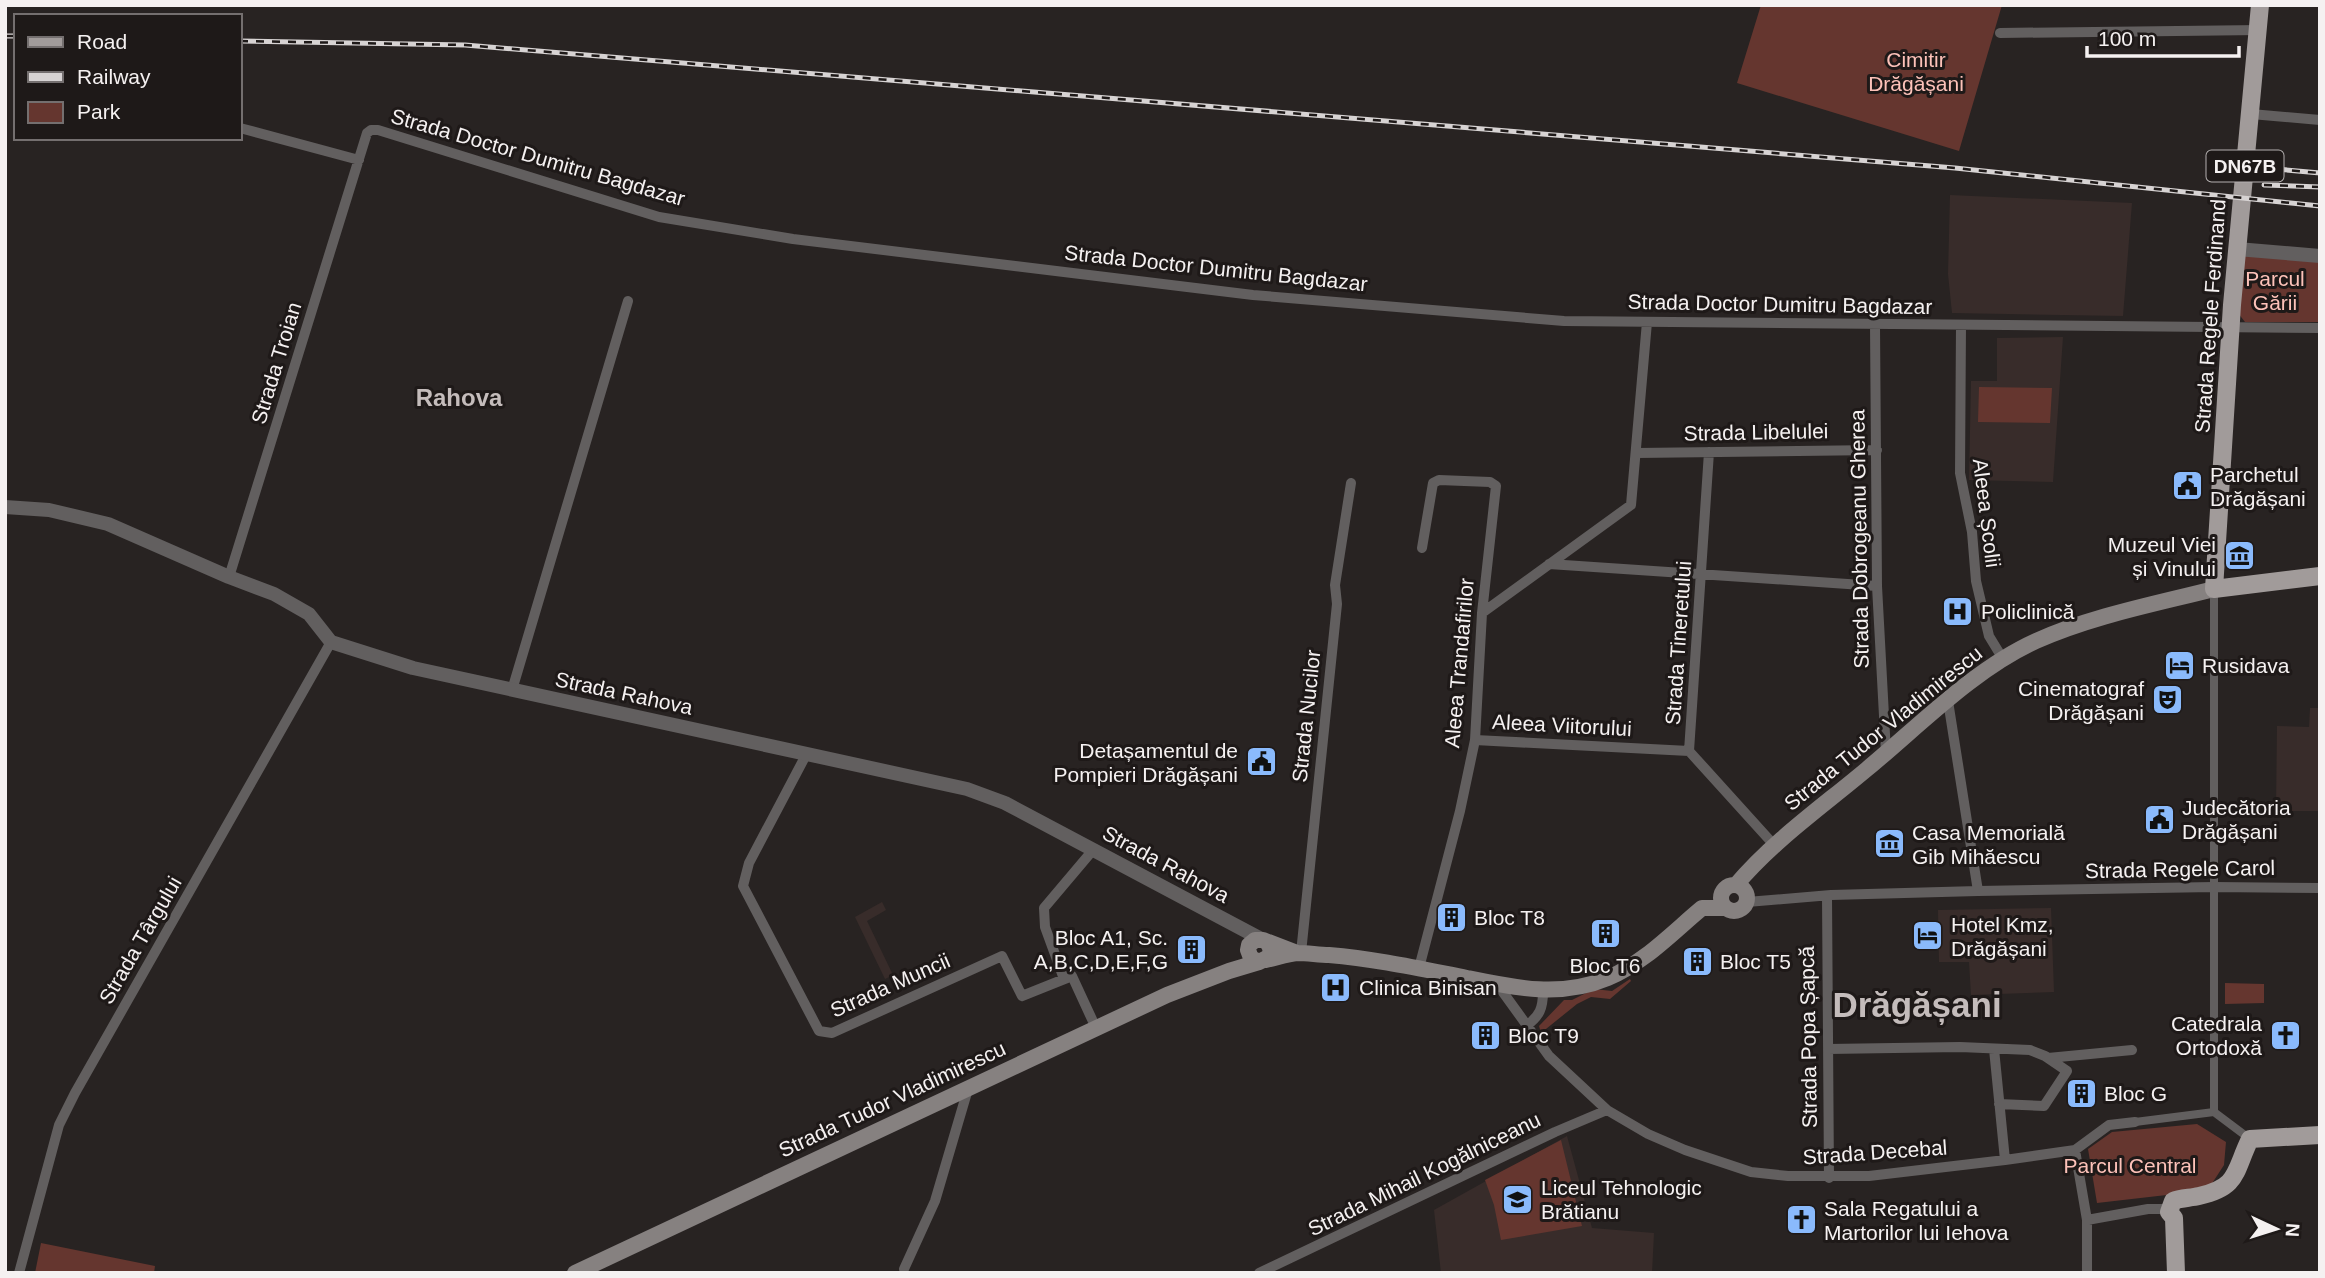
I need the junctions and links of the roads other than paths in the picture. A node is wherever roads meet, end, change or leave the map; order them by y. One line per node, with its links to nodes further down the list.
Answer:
1 (2260, 5): 2 (main road, Strada Regele Ferdinand / DN67B)
2 (2260, 30): 3 (street); 4 (main road, Strada Regele Ferdinand / DN67B)
3 (2000, 33)
4 (2251, 114): 5 (street); 8 (main road, Strada Regele Ferdinand / DN67B)
5 (2320, 120)
6 (242, 129): 7 (street)
7 (359, 160): 11 (street, Strada Doctor Dumitru Bagdazar); 25 (street, Strada Troian)
8 (2237, 249): 9 (street); 14 (main road, Strada Regele Ferdinand / DN67B)
9 (2320, 256)
10 (628, 301): 31 (street)
11 (1647, 321): 12 (street, Strada Doctor Dumitru Bagdazar); 18 (street)
12 (1875, 325): 13 (street, Strada Doctor Dumitru Bagdazar); 16 (street, Strada Dobrogeanu Gherea)
13 (1961, 325): 14 (street, Strada Doctor Dumitru Bagdazar); 30 (street, Aleea Școlii)
14 (2230, 327): 15 (street, Strada Doctor Dumitru Bagdazar); 27 (main road, Strada Regele Ferdinand / DN67B)
15 (2320, 328)
16 (1877, 450): 17 (street, Strada Libelulei); 26 (street, Strada Dobrogeanu Gherea)
17 (1709, 452): 18 (street, Strada Libelulei); 23 (street, Strada Tineretului)
18 (1637, 453): 22 (street)
19 (1351, 483): 46 (street, Strada Nucilor)
20 (5, 507): 25 (street)
21 (1422, 548): 28 (street, Aleea Trandafirilor)
22 (1549, 564): 23 (street); 28 (street)
23 (1702, 575): 26 (street); 34 (street, Strada Tineretului)
24 (2320, 576): 27 (main road, Strada Tudor Vladimirescu)
25 (229, 577): 29 (street)
26 (1877, 586): 35 (street, Strada Dobrogeanu Gherea)
27 (2214, 589): 30 (main road, Strada Tudor Vladimirescu); 39 (street, DN67B)
28 (1482, 613): 33 (street, Aleea Trandafirilor)
29 (331, 642): 31 (street, Strada Rahova); 70 (street, Strada Târgului)
30 (2003, 659): 32 (main road, Strada Tudor Vladimirescu)
31 (512, 690): 36 (street, Strada Rahova)
32 (1948, 701): 35 (main road, Strada Tudor Vladimirescu); 41 (street)
33 (1475, 740): 34 (street, Aleea Viitorului); 47 (street, Aleea Trandafirilor)
34 (1689, 751): 37 (street, Strada Tineretului)
35 (1886, 753): 37 (main road, Strada Tudor Vladimirescu)
36 (806, 755): 38 (street, Strada Rahova); 48 (street, Strada Muncii)
37 (1775, 846): 42 (main road, Strada Tudor Vladimirescu)
38 (1093, 850): 45 (street, Strada Rahova); 48 (street)
39 (2214, 887): 40 (street, Strada Regele Carol); 41 (street, Strada Regele Carol); 60 (street, DN67B)
40 (2320, 888)
41 (1978, 891): 43 (street, Strada Regele Carol)
42 (1727, 895): 44 (main road); 44 (main road); 50 (main road)
43 (1827, 896): 44 (street, Strada Regele Carol); 53 (street, Strada Popa Șapcă)
44 (1747, 902)
45 (1259, 950): 46 (main road); 52 (main road, Strada Tudor Vladimirescu)
46 (1299, 953): 47 (main road)
47 (1419, 968): 49 (main road)
48 (1064, 979): 52 (street)
49 (1497, 984): 50 (main road); 51 (street, Strada Decebal)
50 (1543, 991): 51 (street)
51 (1526, 1026): 59 (street, Strada Decebal)
52 (1096, 1028): 57 (main road, Strada Tudor Vladimirescu)
53 (1828, 1049): 54 (street); 66 (street, Strada Popa Șapcă)
54 (1994, 1049): 56 (street); 58 (street)
55 (2132, 1050): 56 (street)
56 (2048, 1058): 58 (street)
57 (968, 1089): 69 (street); 71 (main road, Strada Tudor Vladimirescu)
58 (1999, 1104): 65 (street)
59 (1607, 1110): 66 (street, Strada Decebal); 72 (street, Strada Mihail Kogălniceanu)
60 (2214, 1112): 61 (street); 63 (street)
61 (2135, 1122): 64 (street)
62 (2320, 1135): 63 (main road)
63 (2250, 1139): 67 (main road)
64 (2075, 1150): 65 (street, Strada Decebal); 68 (street)
65 (2005, 1160): 66 (street, Strada Decebal)
66 (1829, 1178)
67 (2180, 1211): 68 (street); 74 (main road)
68 (2087, 1220): 73 (street)
69 (904, 1269)
70 (19, 1273)
71 (575, 1273)
72 (1259, 1273)
73 (2087, 1273)
74 (2176, 1273)

